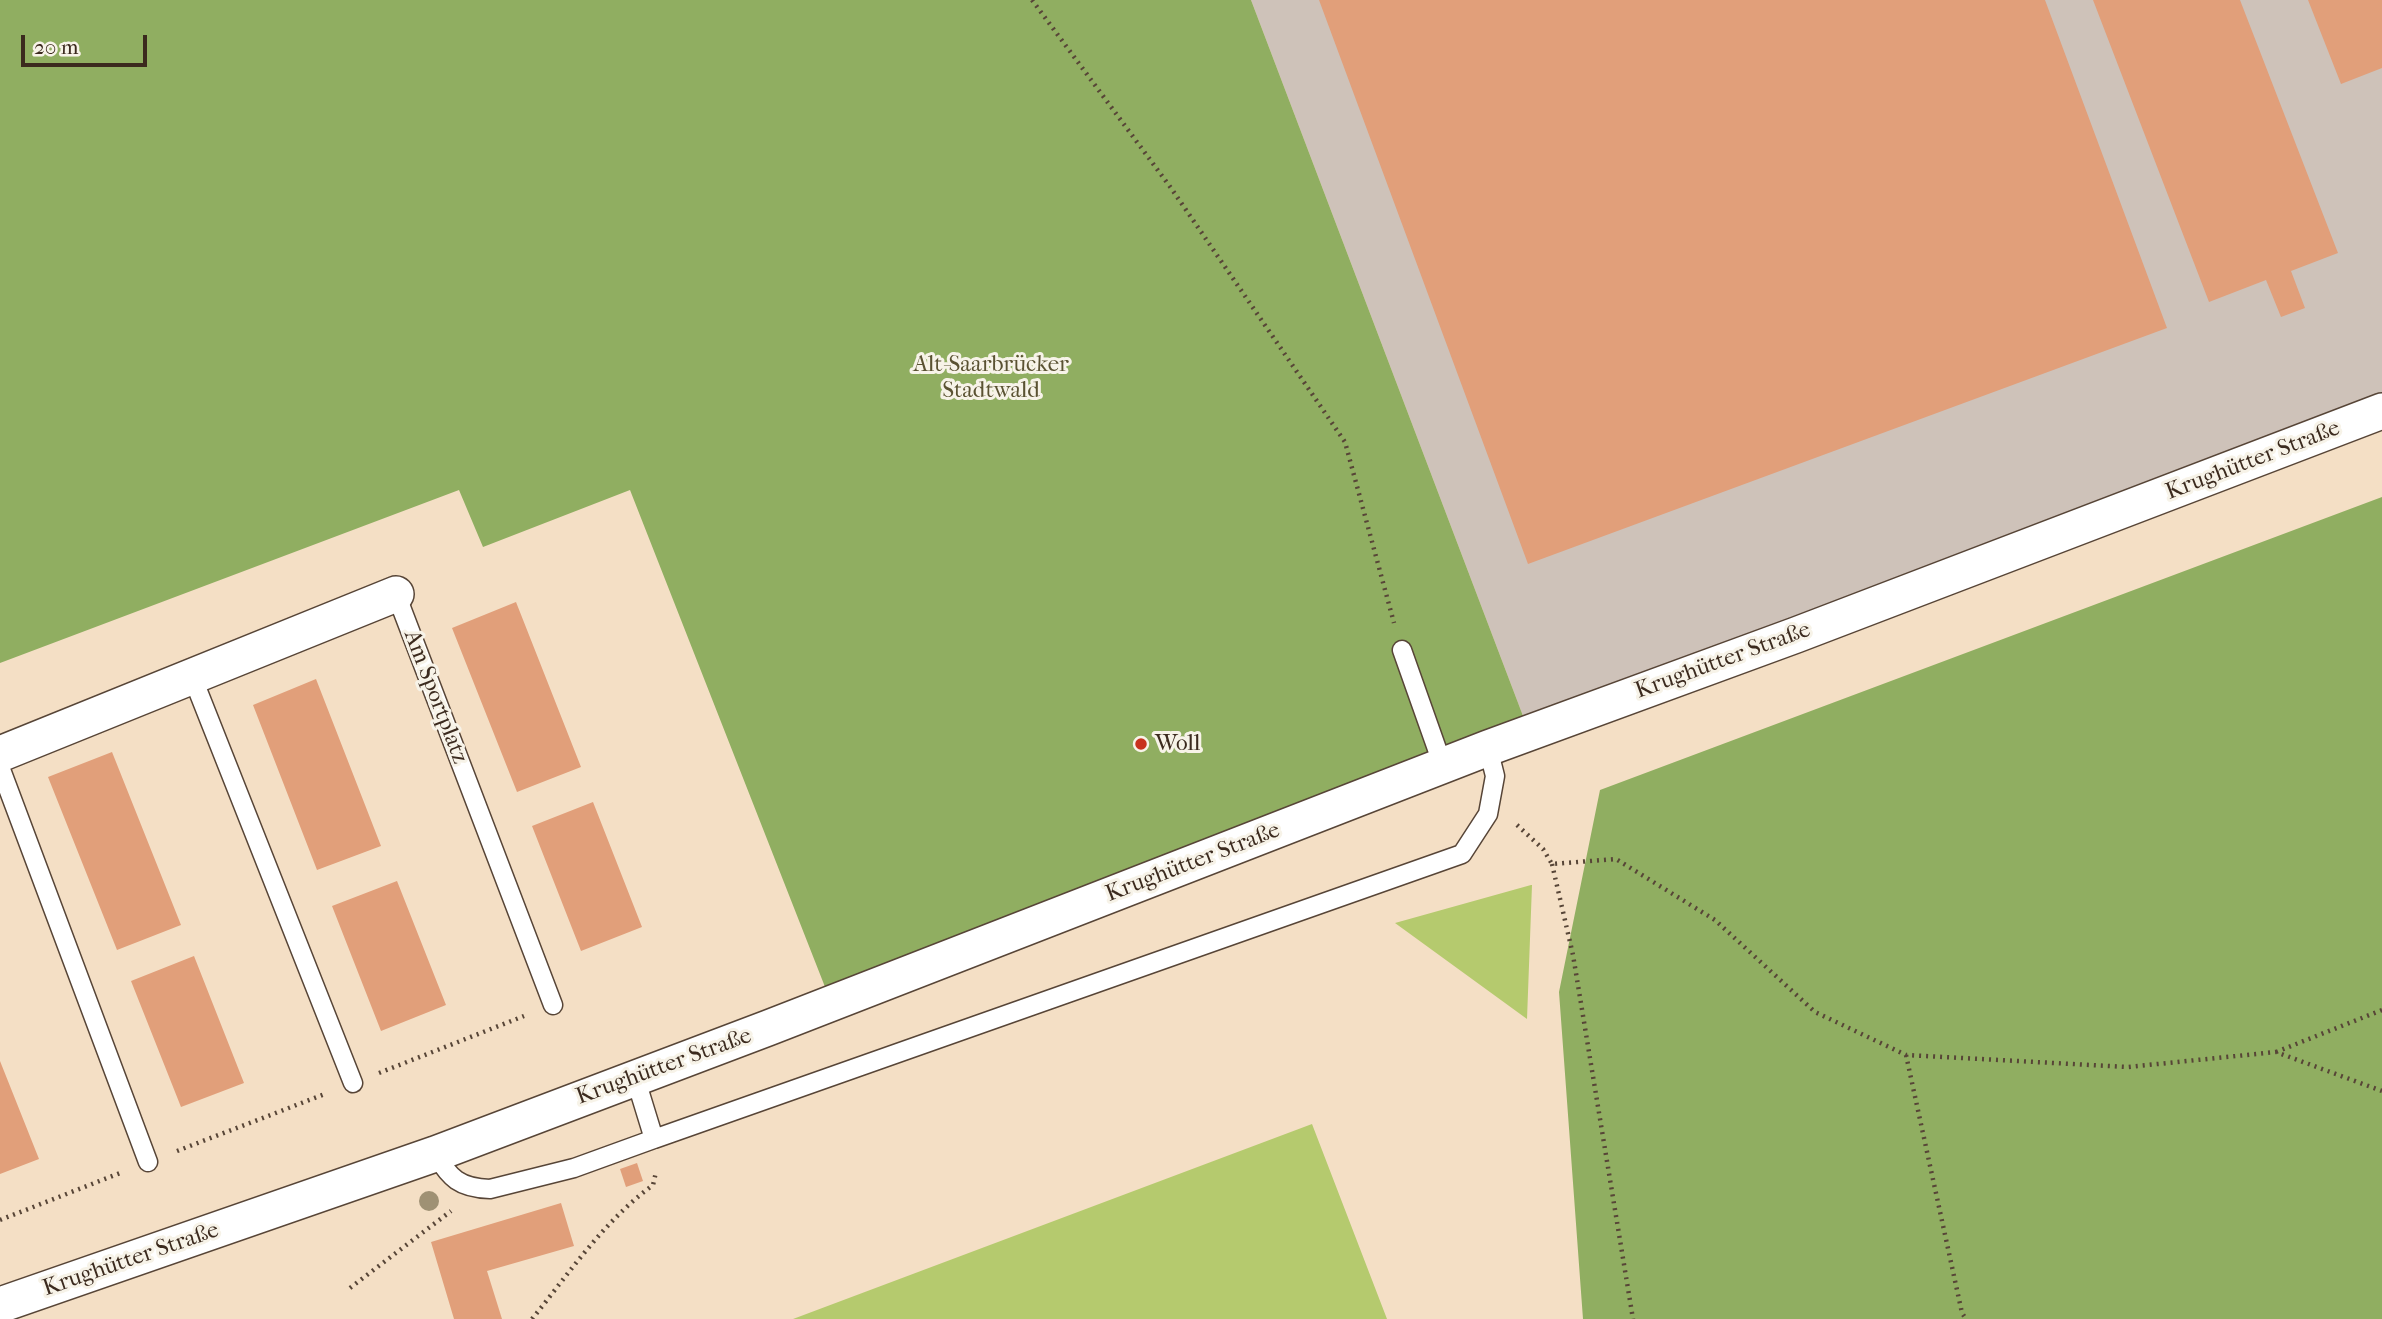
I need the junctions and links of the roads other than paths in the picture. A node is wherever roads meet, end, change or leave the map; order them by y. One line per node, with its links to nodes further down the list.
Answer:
1 (2382, 411): 5 (street, Krughütter Straße)
2 (396, 594): 4 (street, Am Sportplatz); 9 (lane, Am Sportplatz)
3 (1402, 650): 7 (lane)
4 (192, 676): 6 (street, Am Sportplatz); 11 (lane)
5 (1488, 748): 7 (street, Krughütter Straße); 12 (lane)
6 (0, 754)
7 (1443, 766): 10 (street, Krughütter Straße)
8 (0, 767): 14 (lane)
9 (553, 1005)
10 (635, 1077): 12 (lane); 13 (street, Krughütter Straße)
11 (353, 1083)
12 (654, 1139): 13 (lane)
13 (435, 1154): 15 (street, Krughütter Straße)
14 (148, 1162)
15 (0, 1305)

